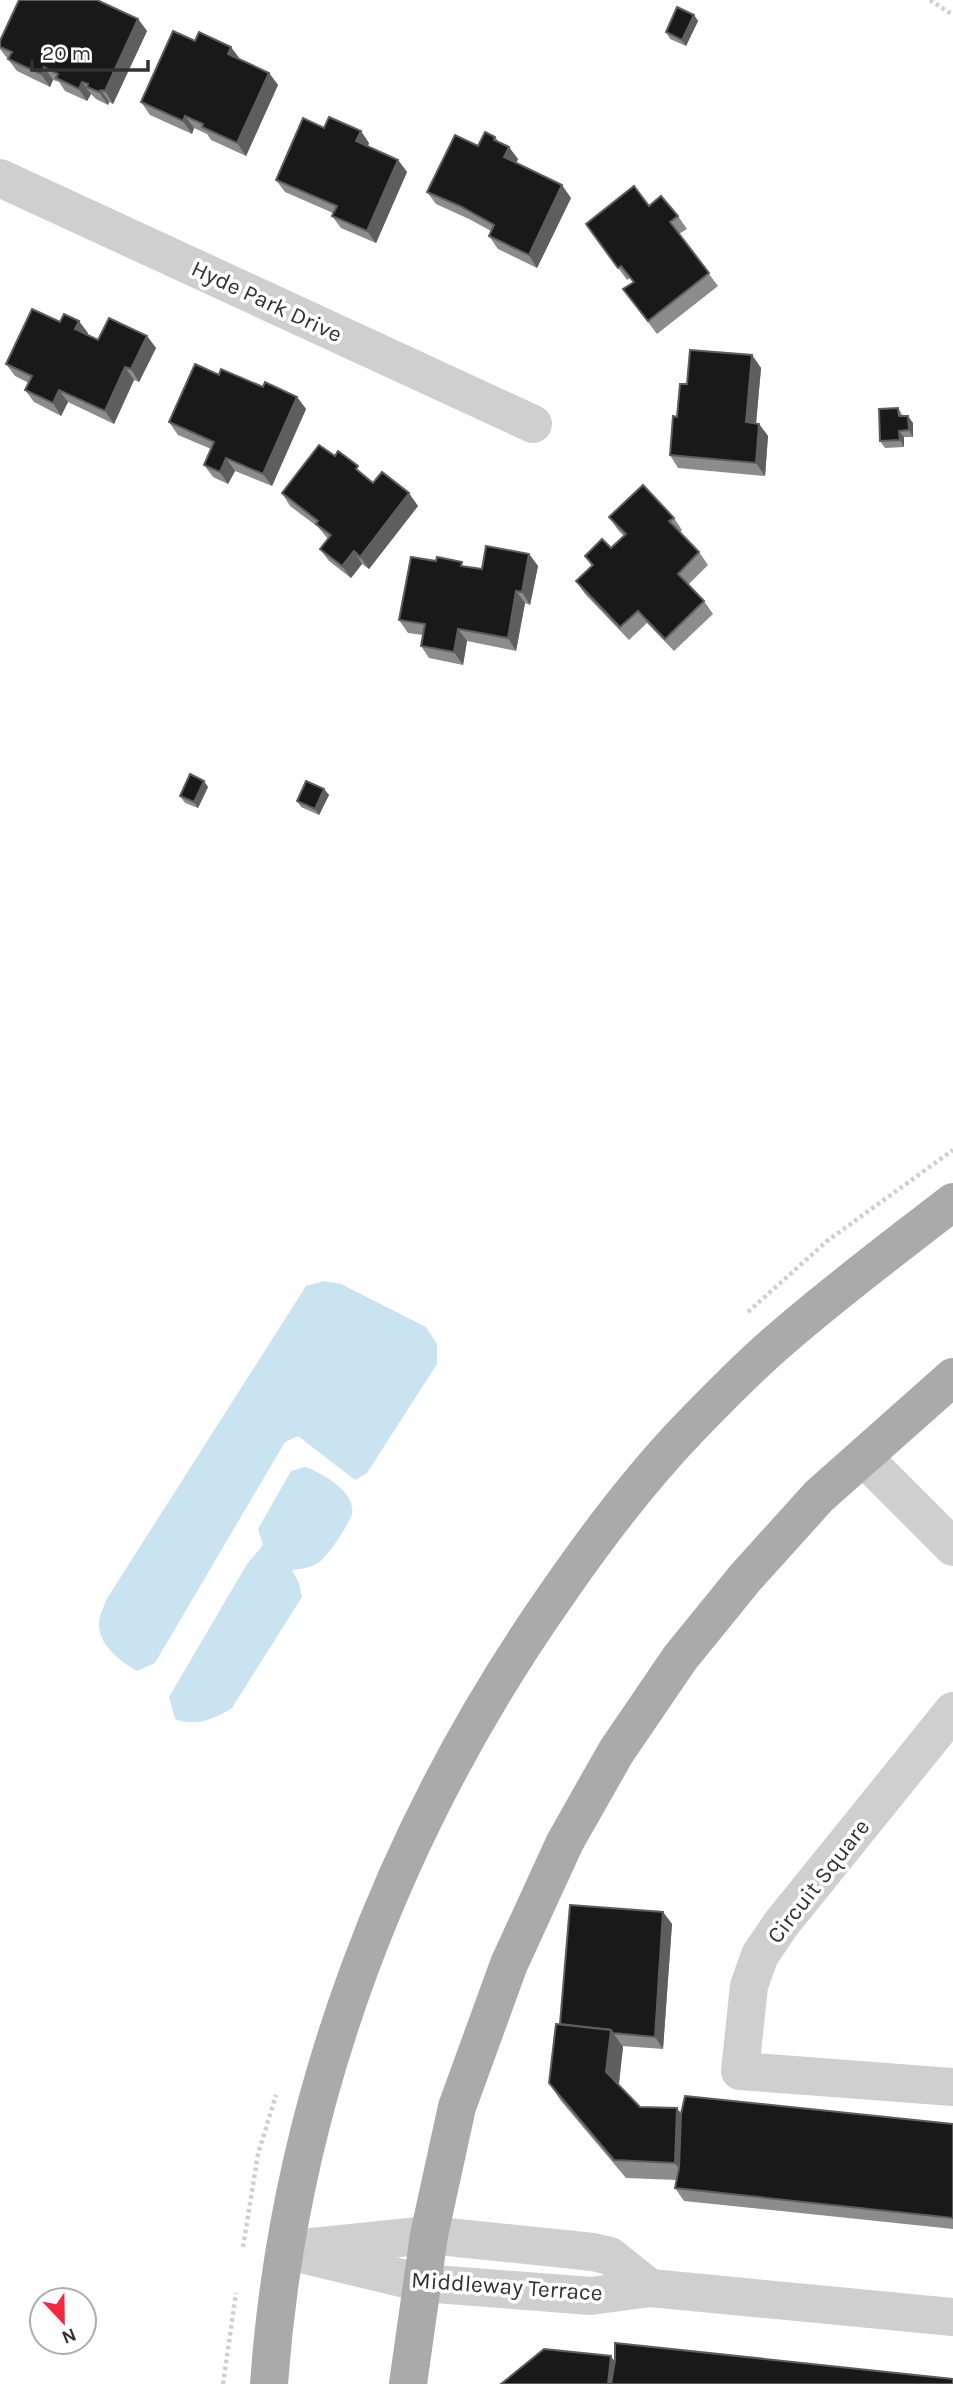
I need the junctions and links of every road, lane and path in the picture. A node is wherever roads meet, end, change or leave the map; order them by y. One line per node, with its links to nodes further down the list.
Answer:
1 (930, 0): 2 (path)
2 (953, 15)
3 (0, 178): 4 (street, Hyde Park Drive)
4 (533, 424)
5 (953, 1202): 12 (main road)
6 (953, 1377): 7 (main road)
7 (864, 1458): 8 (street); 11 (main road)
8 (953, 1547)
9 (953, 1712): 10 (street, Circuit Square)
10 (953, 2087)
11 (429, 2235): 12 (street, Middleway Terrace); 13 (main road); 14 (street, Middleway Terrace)
12 (285, 2250): 13 (street, Middleway Terrace); 16 (main road)
13 (422, 2283): 14 (street, Middleway Terrace); 17 (main road)
14 (650, 2288): 15 (street, Middleway Terrace)
15 (953, 2317)
16 (269, 2384)
17 (408, 2384)

